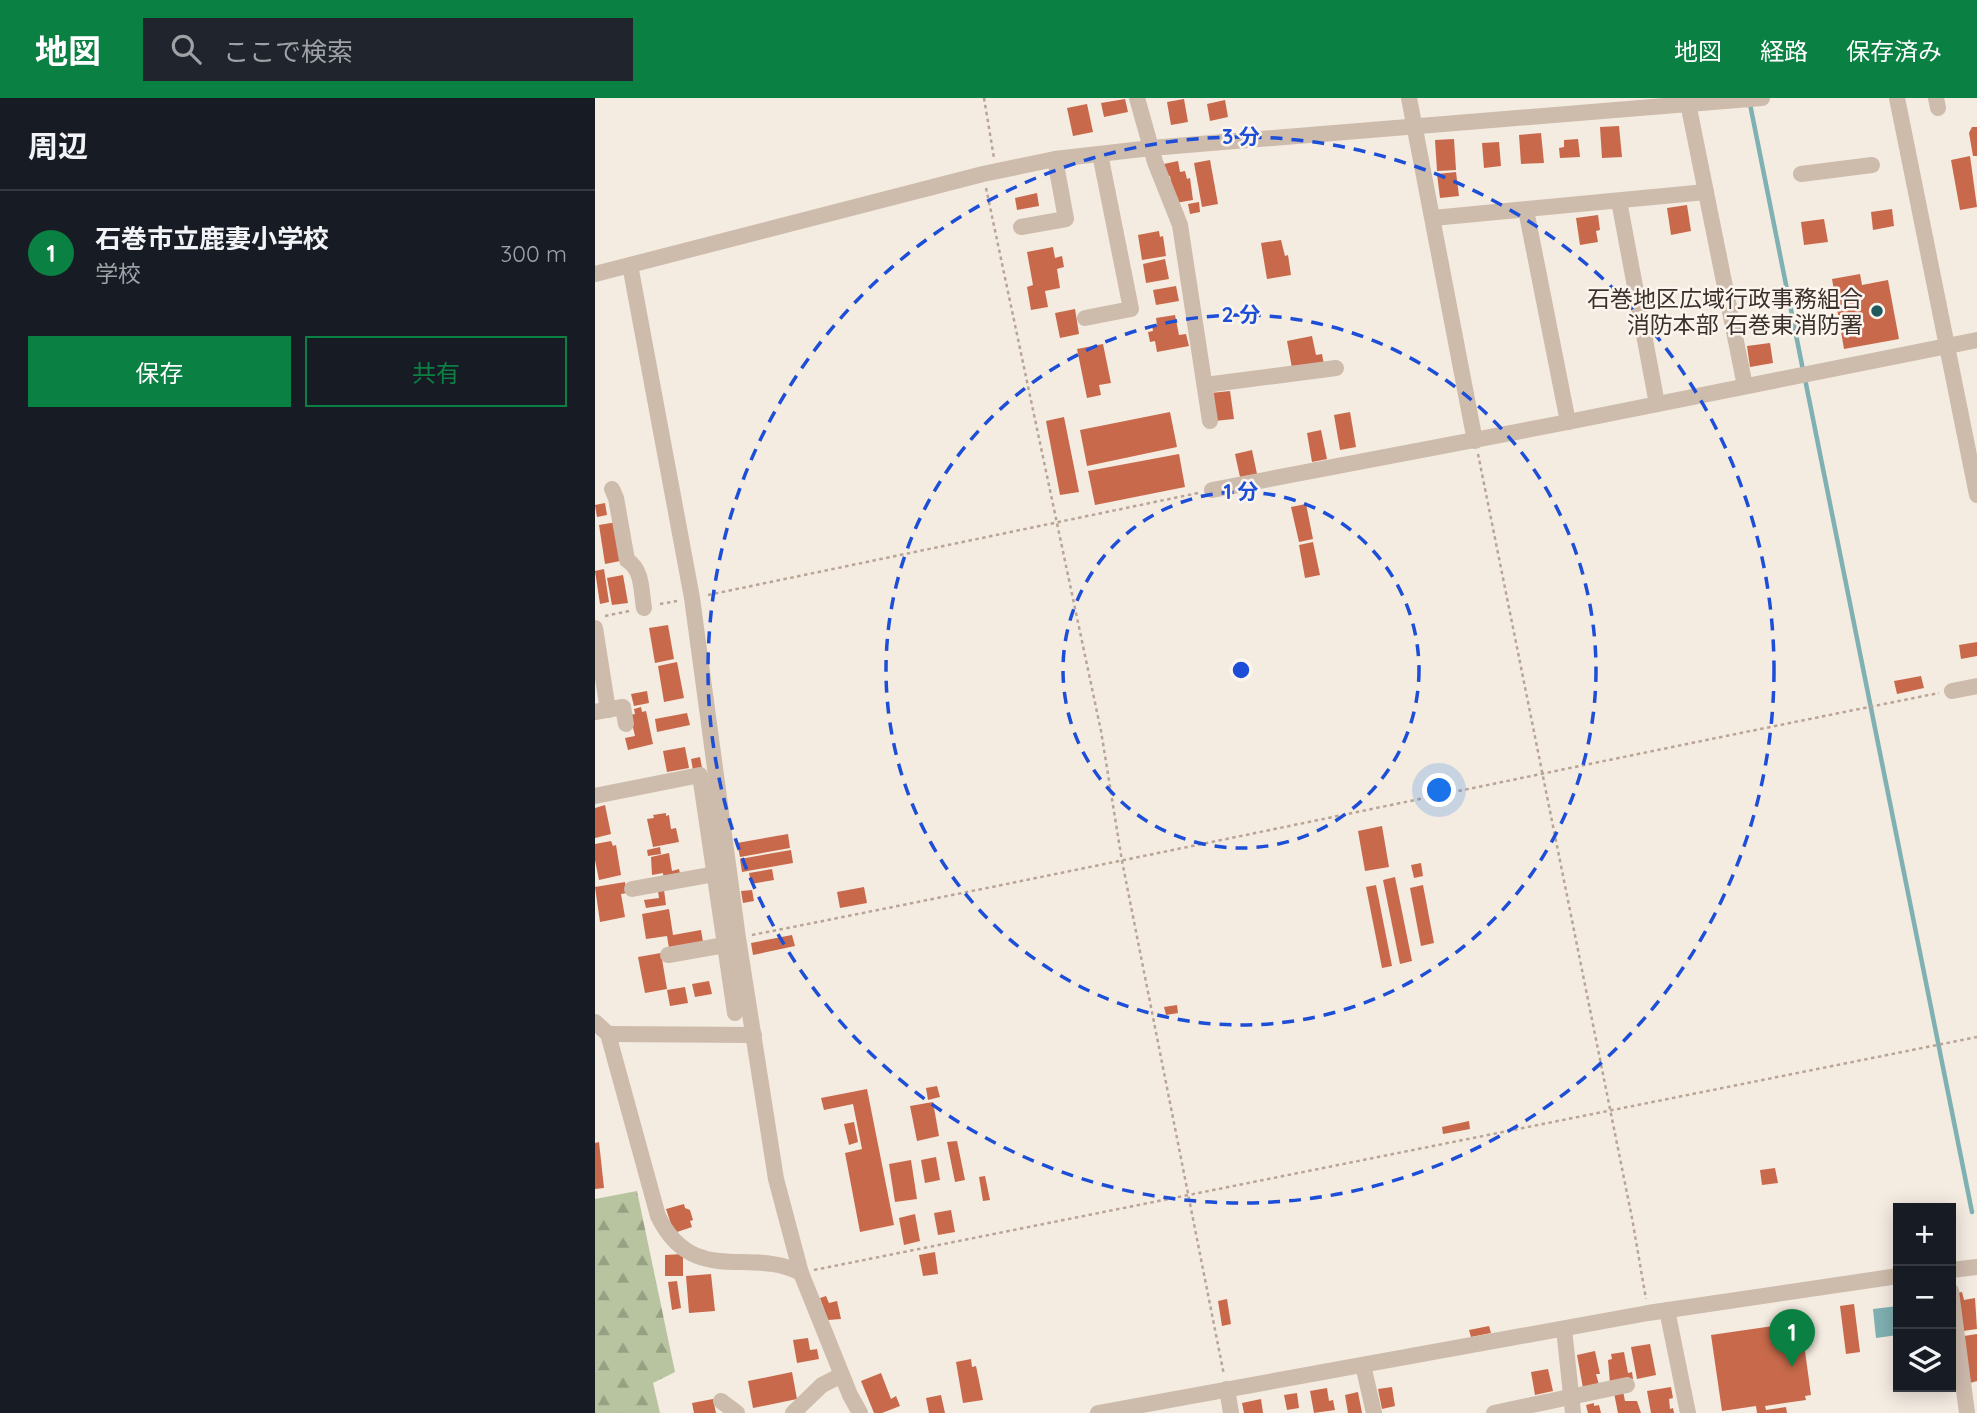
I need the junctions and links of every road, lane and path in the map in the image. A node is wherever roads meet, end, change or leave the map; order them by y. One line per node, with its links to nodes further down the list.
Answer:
1 (984, 98): 14 (path)
2 (1137, 98): 10 (street)
3 (1409, 98): 9 (street)
4 (1760, 98): 6 (street)
5 (1897, 98): 25 (street)
6 (1739, 99): 7 (street)
7 (1688, 103): 8 (street); 16 (street)
8 (1597, 104): 9 (street)
9 (1414, 125): 10 (street); 19 (street)
10 (1151, 148): 11 (street); 27 (street)
11 (1100, 153): 12 (street); 23 (street)
12 (1055, 159): 14 (street); 20 (street)
13 (1872, 165): 15 (street)
14 (990, 173): 21 (street); 36 (path)
15 (1801, 174)
16 (1706, 192): 17 (street); 28 (street)
17 (1619, 201): 18 (street); 29 (street)
18 (1526, 210): 19 (street); 31 (street)
19 (1433, 218): 32 (street)
20 (1021, 227)
21 (629, 265): 22 (street); 37 (street)
22 (595, 274)
23 (1085, 318)
24 (1977, 340): 25 (street)
25 (1948, 346): 28 (street); 35 (street)
26 (1336, 368): 27 (street)
27 (1205, 385): 30 (street)
28 (1745, 386): 29 (street)
29 (1657, 404): 31 (street)
30 (1210, 421)
31 (1568, 422): 32 (street)
32 (1475, 441): 34 (street); 45 (path)
33 (612, 489): 38 (street)
34 (1212, 490): 36 (path)
35 (1977, 495)
36 (1056, 524): 37 (path); 47 (path)
37 (692, 598): 38 (path); 50 (street)
38 (644, 608): 39 (path)
39 (595, 618)
40 (595, 628): 43 (street)
41 (1977, 686): 42 (street)
42 (1952, 691): 45 (path)
43 (602, 711): 44 (street)
44 (626, 724)
45 (1540, 773): 47 (path); 57 (path)
46 (595, 796): 48 (street)
47 (1122, 861): 50 (path); 58 (path)
48 (715, 874): 49 (street); 50 (street)
49 (632, 889)
50 (732, 942): 51 (street); 52 (street); 55 (street)
51 (668, 955)
52 (735, 1013)
53 (595, 1022): 54 (street)
54 (608, 1034): 55 (street); 61 (street)
55 (754, 1035): 61 (street)
56 (1977, 1037): 57 (path)
57 (1610, 1112): 58 (path); 64 (path)
58 (1189, 1196): 61 (path); 70 (path)
59 (1977, 1266): 60 (street)
60 (1956, 1269)
61 (801, 1273): 68 (street)
62 (1893, 1277): 63 (street)
63 (1667, 1310): 64 (street); 81 (street)
64 (1649, 1313): 65 (street)
65 (1564, 1329): 67 (street); 71 (street)
66 (1956, 1329): 82 (street)
67 (1363, 1365): 70 (street); 78 (street)
68 (842, 1375): 74 (street); 75 (street)
69 (1627, 1385): 71 (street)
70 (1227, 1389): 76 (street); 77 (street)
71 (1571, 1395): 79 (street); 80 (street)
72 (721, 1401): 73 (street)
73 (737, 1413)
74 (791, 1413)
75 (860, 1413)
76 (1098, 1413)
77 (1231, 1413)
78 (1374, 1413)
79 (1494, 1413)
80 (1573, 1413)
81 (1688, 1413)
82 (1967, 1413)

